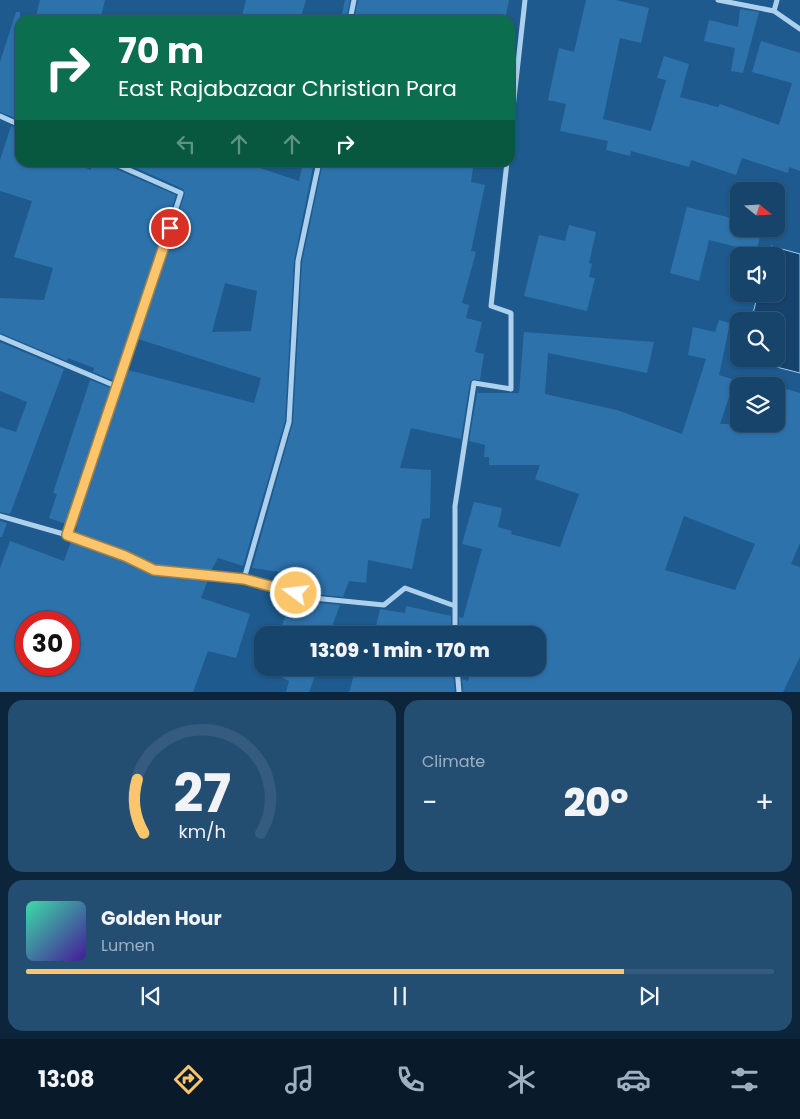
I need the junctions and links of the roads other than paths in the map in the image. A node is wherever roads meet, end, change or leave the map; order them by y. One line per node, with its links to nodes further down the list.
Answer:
1 (354, 0): 6 (street)
2 (525, 0): 8 (street)
3 (718, 0): 5 (street)
4 (777, 0): 5 (street)
5 (774, 11): 7 (street)
6 (351, 15)
7 (800, 29)
8 (515, 90)
9 (0, 116): 10 (street)
10 (15, 123)
11 (122, 167): 15 (street)
12 (318, 167): 18 (street)
13 (506, 167): 19 (street)
14 (0, 337): 15 (street)
15 (118, 387): 17 (street)
16 (0, 516): 17 (street)
17 (67, 535): 18 (street)
18 (244, 579): 19 (street)
19 (455, 606): 20 (street)
20 (455, 626)
21 (458, 676): 22 (street)
22 (459, 692)

